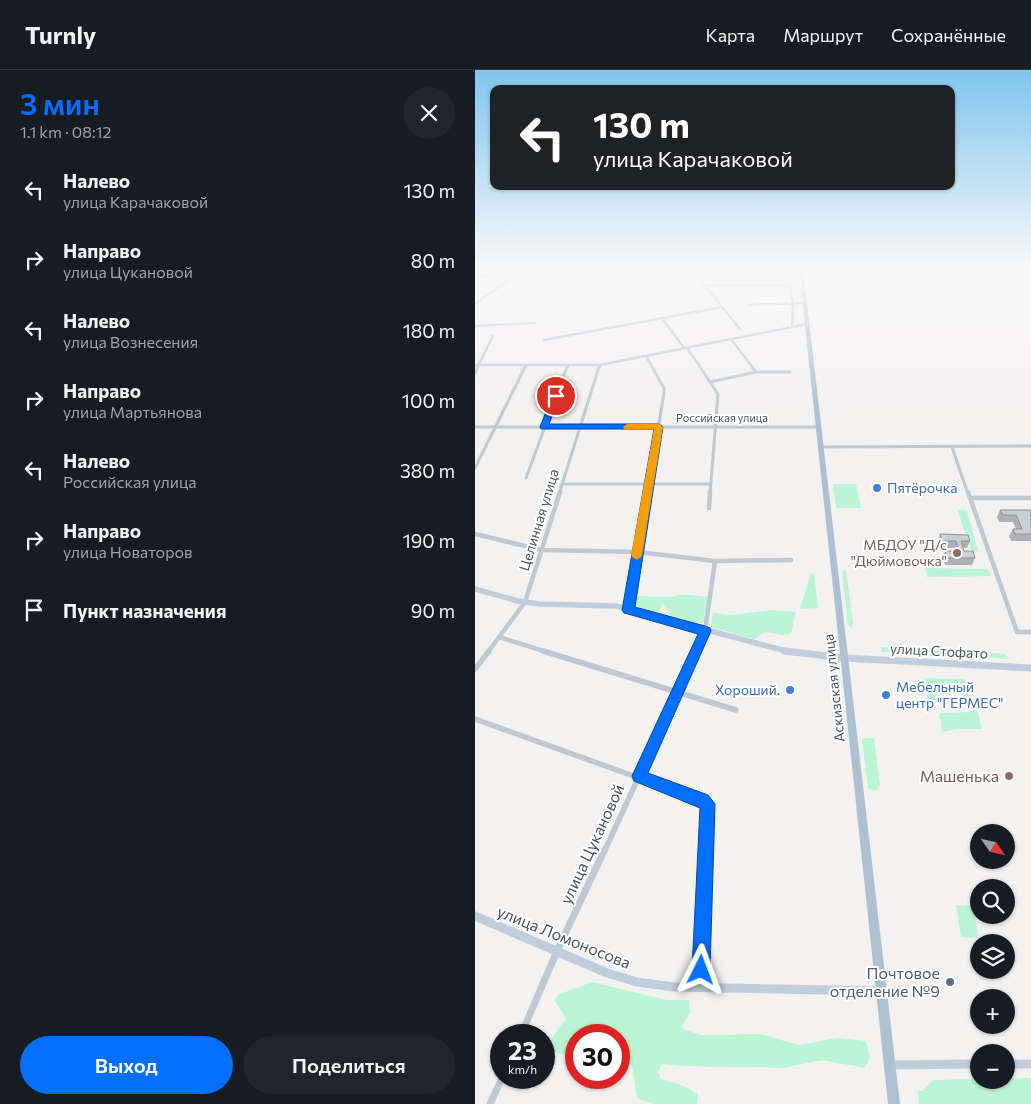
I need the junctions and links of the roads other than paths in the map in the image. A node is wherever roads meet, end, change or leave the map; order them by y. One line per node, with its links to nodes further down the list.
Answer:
1 (666, 317): 5 (street)
2 (730, 317): 10 (street)
3 (792, 317): 9 (street)
4 (806, 317): 7 (main road, Аскизская улица)
5 (662, 318): 13 (street); 14 (street)
6 (535, 323): 8 (street)
7 (807, 324): 9 (street); 30 (main road, Аскизская улица)
8 (475, 326)
9 (792, 327): 12 (street)
10 (740, 329)
11 (493, 336): 16 (street)
12 (731, 339): 14 (street); 20 (street)
13 (544, 340)
14 (686, 348): 15 (street); 23 (street)
15 (646, 356): 19 (street); 29 (street)
16 (477, 365): 17 (street); 22 (street)
17 (525, 365): 18 (street); 26 (street)
18 (568, 365): 19 (street); 27 (street)
19 (600, 365): 28 (street, Целинная улица)
20 (756, 372): 21 (street); 23 (street)
21 (790, 372)
22 (475, 373)
23 (710, 382): 24 (street)
24 (715, 426): 29 (street, Российская улица); 30 (street, Российская улица); 38 (street)
25 (475, 427): 26 (street, Российская улица)
26 (495, 427): 27 (street, Российская улица); 34 (street)
27 (544, 427): 28 (street, Российская улица); 35 (street)
28 (579, 427): 29 (street, Российская улица); 36 (street, Целинная улица)
29 (659, 427): 37 (street)
30 (819, 427): 32 (main road, Аскизская улица)
31 (1031, 446): 33 (street)
32 (821, 447): 33 (street); 53 (main road, Аскизская улица)
33 (952, 447): 39 (street)
34 (475, 468)
35 (526, 478)
36 (562, 484): 37 (street); 43 (street, Целинная улица)
37 (649, 484): 38 (street); 44 (street)
38 (711, 484): 41 (street)
39 (970, 498): 40 (street); 51 (street)
40 (1031, 498)
41 (709, 508)
42 (475, 534): 43 (street)
43 (542, 550): 44 (street); 48 (street, Целинная улица)
44 (637, 552): 46 (street); 49 (street)
45 (791, 560): 46 (street)
46 (715, 561): 50 (street, улица Цукановой)
47 (475, 589): 48 (street, улица Стофато)
48 (525, 602): 49 (street, улица Стофато); 52 (street, Целинная улица)
49 (628, 610): 50 (street, улица Стофато)
50 (705, 631): 53 (street, улица Стофато); 56 (street, улица Цукановой)
51 (1031, 632)
52 (499, 637): 55 (street, Целинная улица); 56 (street)
53 (845, 658): 54 (street, улица Стофато); 63 (main road, Аскизская улица)
54 (1031, 668)
55 (475, 669)
56 (679, 692): 57 (street); 59 (street, улица Цукановой)
57 (735, 710)
58 (475, 719): 59 (street)
59 (639, 776): 61 (street, улица Цукановой); 62 (street)
60 (475, 916): 61 (street, улица Ломоносова)
61 (557, 950): 62 (street, улица Ломоносова); 64 (street, улица Цукановой)
62 (700, 987): 63 (street, улица Ломоносова)
63 (882, 991): 68 (main road, Аскизская улица)
64 (526, 1024)
65 (970, 1064): 68 (street)
66 (1015, 1064): 67 (street)
67 (1031, 1064)
68 (890, 1065): 71 (main road, Аскизская улица)
69 (497, 1089): 70 (street)
70 (490, 1104)
71 (894, 1104)

